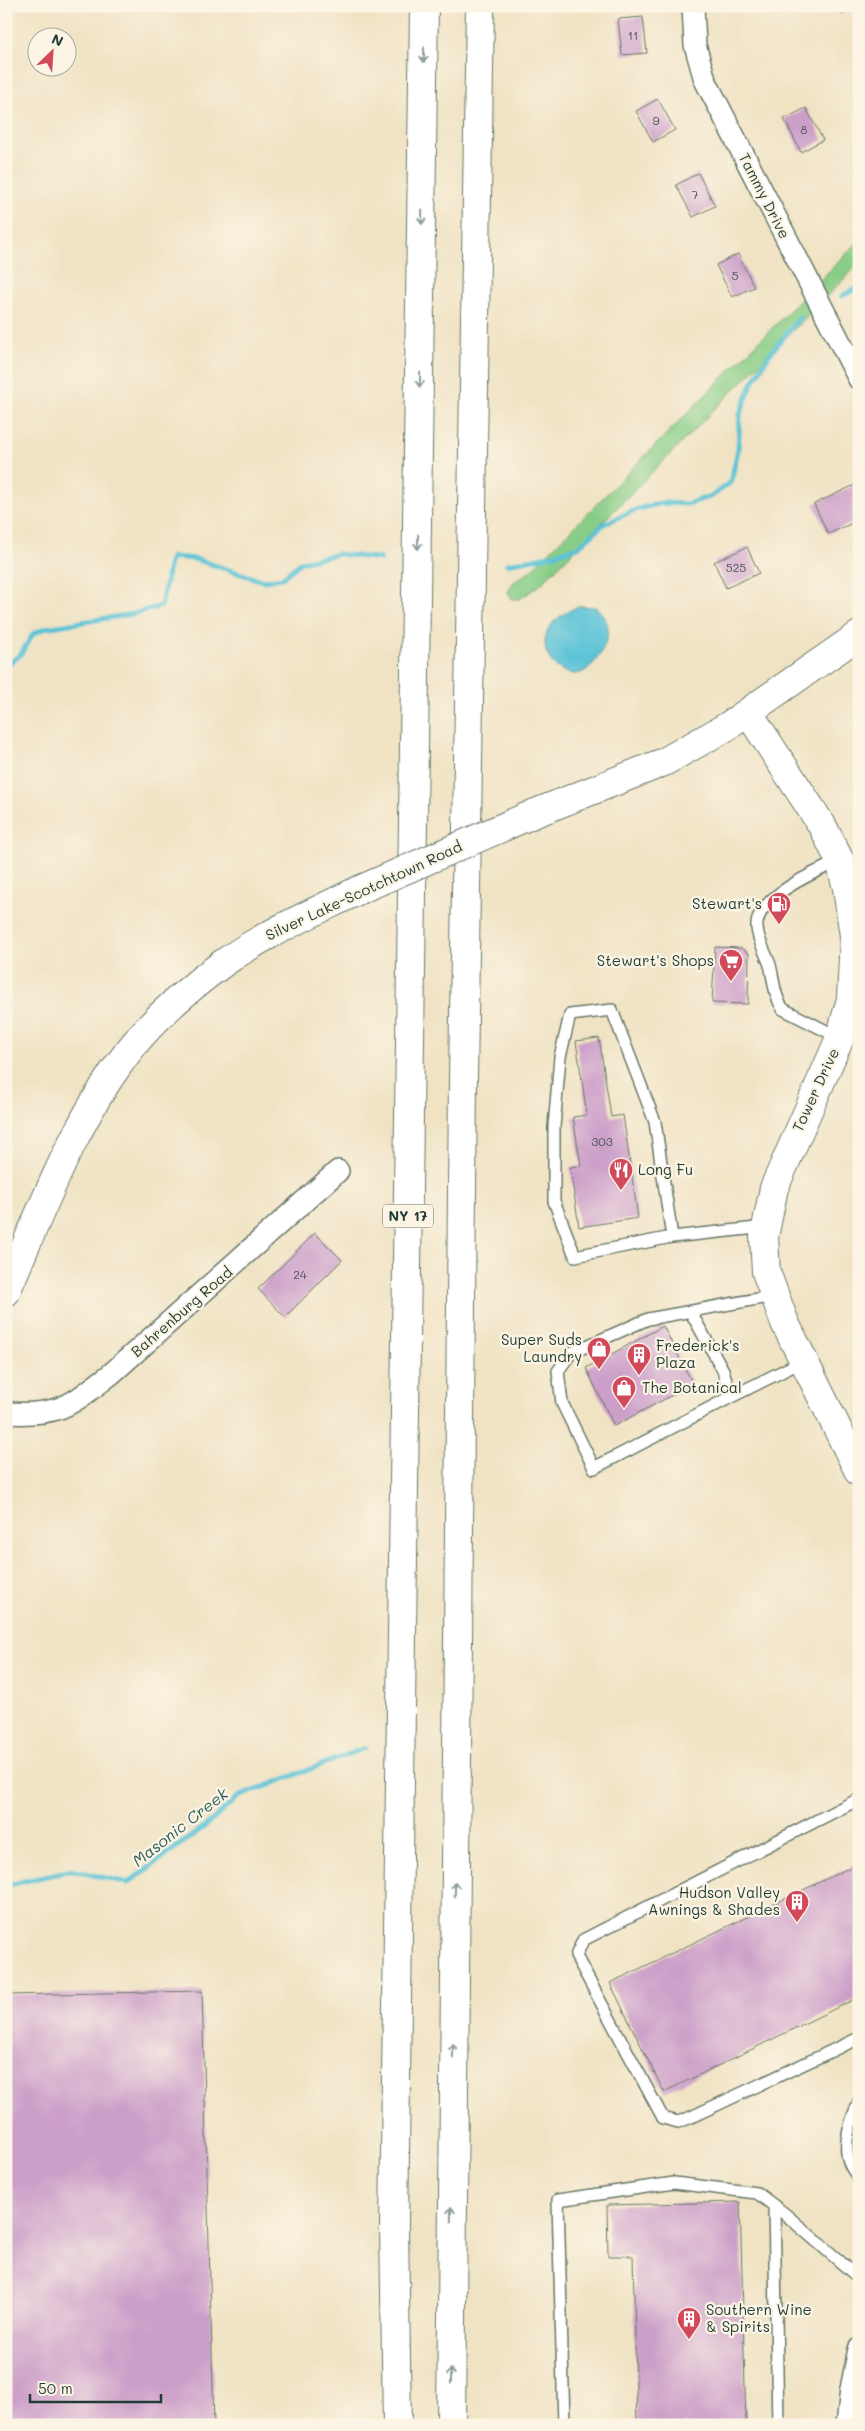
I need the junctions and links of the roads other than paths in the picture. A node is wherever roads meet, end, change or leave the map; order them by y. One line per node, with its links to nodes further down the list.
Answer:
1 (424, 6): 26 (main road, NY 17, one-way to 26)
2 (480, 6): 27 (main road, one-way to 2)
3 (694, 6): 4 (street, Tammy Drive)
4 (859, 379)
5 (859, 636): 6 (main road, Silver Lake-Scotchtown Road)
6 (748, 712): 7 (main road, Tower Drive); 12 (main road, Silver Lake-Scotchtown Road, bridge)
7 (840, 861): 8 (main road, Tower Drive); 8 (lane)
8 (840, 1038): 10 (main road, Tower Drive)
9 (338, 1171): 17 (street, Bahrenburg Road)
10 (766, 1227): 11 (lane); 13 (main road, Tower Drive)
11 (672, 1238): 11 (lane)
12 (6, 1292)
13 (774, 1296): 14 (lane); 15 (main road, Tower Drive)
14 (690, 1311): 16 (lane); 16 (lane)
15 (802, 1361): 16 (lane); 18 (main road, Tower Drive)
16 (731, 1397)
17 (6, 1413)
18 (859, 1472)
19 (859, 1799): 20 (lane)
20 (859, 2038)
21 (859, 2101): 22 (lane)
22 (859, 2177)
23 (774, 2206): 24 (lane); 28 (lane); 29 (lane)
24 (859, 2278)
25 (859, 2349): 30 (street)
26 (397, 2425)
27 (451, 2425)
28 (564, 2425)
29 (778, 2425)
30 (847, 2425)

